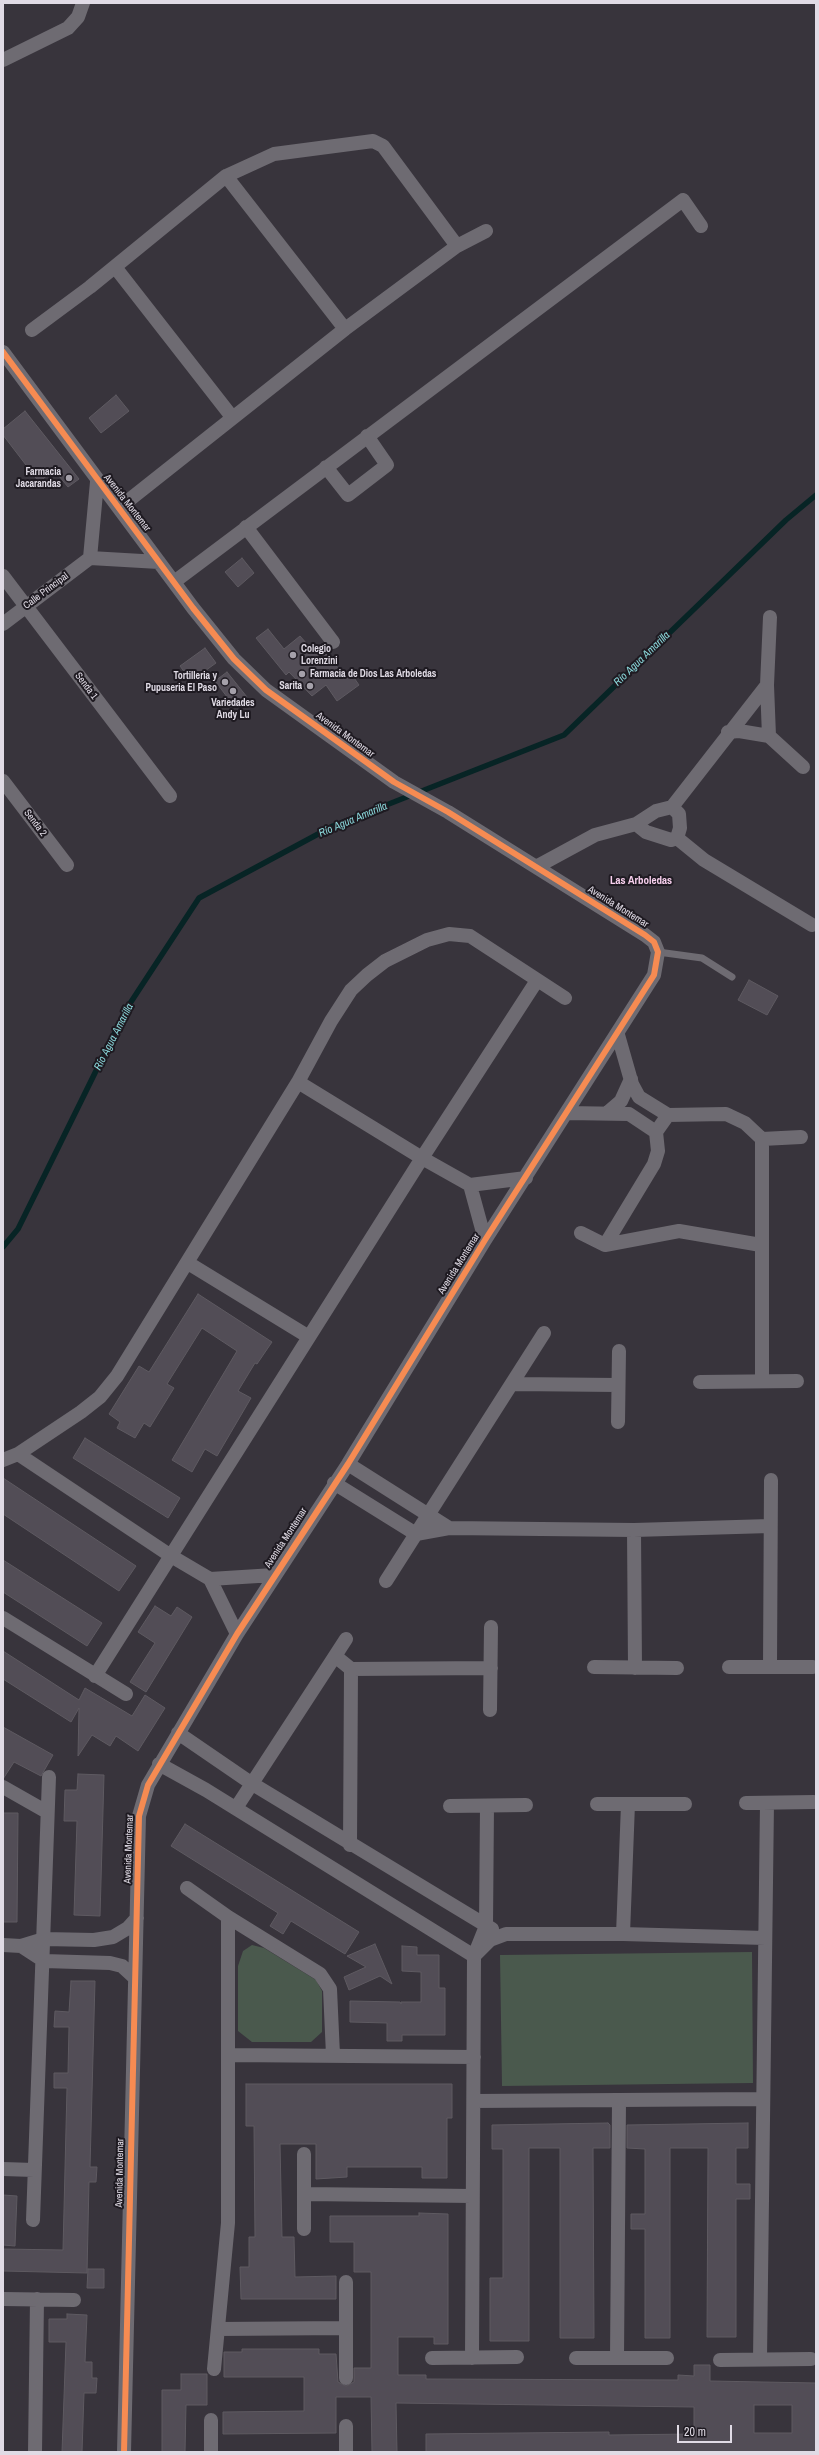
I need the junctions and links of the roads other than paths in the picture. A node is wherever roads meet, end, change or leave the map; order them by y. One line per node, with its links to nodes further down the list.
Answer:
1 (83, 3): 2 (street)
2 (3, 60)
3 (226, 176): 6 (street); 7 (street); 8 (street)
4 (701, 226): 12 (street)
5 (486, 231): 6 (street)
6 (457, 246): 8 (street)
7 (115, 267): 9 (street); 11 (street)
8 (345, 329): 11 (street)
9 (32, 330)
10 (3, 352): 14 (street, Avenida Montemar)
11 (232, 417): 15 (street)
12 (367, 436): 13 (street); 13 (street)
13 (326, 467): 16 (street)
14 (98, 482): 15 (street, Avenida Montemar); 17 (street)
15 (119, 508): 18 (street, Avenida Montemar)
16 (246, 527): 20 (street); 24 (street)
17 (90, 558): 18 (street); 21 (street, Calle Principal)
18 (159, 562): 20 (street, Avenida Montemar)
19 (3, 576): 21 (street, Senda 1)
20 (174, 582): 35 (street, Avenida Montemar)
21 (26, 606): 23 (street, Calle Principal); 30 (street, Senda 1)
22 (770, 617): 25 (street)
23 (3, 624)
24 (333, 642)
25 (767, 685): 26 (street); 27 (street)
26 (728, 732): 27 (street); 31 (street)
27 (769, 736): 28 (street)
28 (803, 767)
29 (3, 781): 34 (street, Senda 2)
30 (170, 796)
31 (672, 807): 32 (street); 33 (street)
32 (636, 824): 33 (street); 35 (street)
33 (677, 838): 36 (street)
34 (67, 865)
35 (536, 867): 37 (street, Avenida Montemar)
36 (812, 925)
37 (658, 952): 38 (lane); 41 (street, Avenida Montemar)
38 (732, 977)
39 (536, 982): 40 (street); 43 (street); 50 (street)
40 (565, 998)
41 (618, 1035): 42 (street); 44 (street, Avenida Montemar)
42 (630, 1078): 45 (street); 46 (street)
43 (298, 1082): 50 (street); 57 (street)
44 (567, 1113): 45 (street); 51 (street, Avenida Montemar)
45 (607, 1113): 47 (street)
46 (668, 1115): 47 (street); 49 (street)
47 (656, 1132): 55 (street)
48 (801, 1137): 49 (street)
49 (762, 1139): 56 (street)
50 (422, 1158): 52 (street); 59 (street)
51 (526, 1178): 52 (street); 54 (street, Avenida Montemar)
52 (470, 1185): 54 (street)
53 (581, 1233): 55 (street)
54 (485, 1240): 69 (street, Avenida Montemar)
55 (605, 1245): 56 (street)
56 (761, 1245): 61 (street)
57 (188, 1263): 59 (street); 67 (street)
58 (544, 1333): 64 (street)
59 (309, 1337): 77 (street)
60 (619, 1351): 65 (street)
61 (762, 1381): 62 (street); 63 (street)
62 (797, 1381)
63 (700, 1382)
64 (513, 1384): 65 (street); 72 (street)
65 (617, 1385): 66 (street)
66 (618, 1422)
67 (18, 1454): 68 (street); 77 (street)
68 (3, 1460)
69 (348, 1464): 71 (street, Avenida Montemar); 72 (street)
70 (771, 1480): 73 (street)
71 (334, 1483): 76 (street); 78 (street, Avenida Montemar)
72 (429, 1514): 74 (street); 76 (street)
73 (770, 1526): 75 (street); 86 (street)
74 (449, 1528): 75 (street); 76 (street)
75 (634, 1530): 91 (street)
76 (416, 1534): 80 (street)
77 (171, 1556): 79 (street); 94 (street)
78 (274, 1575): 79 (street); 83 (street, Avenida Montemar)
79 (210, 1579): 83 (street)
80 (386, 1581)
81 (3, 1618): 94 (street)
82 (491, 1627): 90 (street)
83 (237, 1634): 97 (street, Avenida Montemar)
84 (346, 1639): 85 (street)
85 (335, 1656): 93 (street); 100 (street)
86 (770, 1666): 87 (street); 89 (street)
87 (813, 1666)
88 (594, 1667): 91 (street)
89 (729, 1667)
90 (491, 1668): 93 (street); 96 (street)
91 (635, 1668): 92 (street)
92 (677, 1668)
93 (351, 1669): 113 (street)
94 (95, 1676): 95 (street)
95 (126, 1694)
96 (490, 1710)
97 (178, 1733): 98 (street, Avenida Montemar); 100 (street)
98 (159, 1764): 111 (street); 116 (street, Avenida Montemar)
99 (49, 1777): 112 (street)
100 (251, 1783): 111 (street); 113 (street)
101 (3, 1787): 112 (street)
102 (814, 1802): 104 (street)
103 (746, 1803): 104 (street)
104 (767, 1803): 120 (street)
105 (597, 1804): 106 (street)
106 (628, 1804): 107 (street); 119 (street)
107 (685, 1804)
108 (526, 1805): 110 (street)
109 (450, 1806): 110 (street)
110 (487, 1806): 117 (street)
111 (236, 1808): 124 (street)
112 (47, 1812): 121 (street)
113 (350, 1845): 117 (street)
114 (187, 1888): 115 (street)
115 (228, 1917): 127 (street); 128 (street)
116 (137, 1918): 121 (street); 126 (street, Avenida Montemar)
117 (486, 1926): 118 (street); 124 (street)
118 (506, 1934): 119 (street); 124 (street)
119 (623, 1934): 120 (street)
120 (765, 1938): 130 (street)
121 (44, 1939): 123 (street); 125 (street)
122 (3, 1945): 123 (street)
123 (21, 1946): 125 (street)
124 (474, 1956): 129 (street)
125 (44, 1961): 126 (street); 135 (street)
126 (134, 1977): 160 (street, Avenida Montemar)
127 (229, 2055): 128 (street); 145 (street)
128 (333, 2055): 129 (street)
129 (474, 2057): 131 (street)
130 (763, 2099): 132 (street); 154 (street)
131 (474, 2101): 132 (street); 137 (street)
132 (619, 2101): 150 (street)
133 (304, 2154): 136 (street)
134 (3, 2169): 135 (street)
135 (34, 2170): 138 (street)
136 (305, 2194): 137 (street); 139 (street)
137 (472, 2196): 148 (street)
138 (33, 2220)
139 (304, 2229)
140 (346, 2282): 144 (street)
141 (3, 2299): 142 (street)
142 (37, 2299): 143 (street); 159 (street)
143 (74, 2300)
144 (346, 2328): 145 (street); 156 (street)
145 (218, 2329): 155 (street)
146 (517, 2357): 148 (street)
147 (432, 2358): 148 (street)
148 (472, 2358)
149 (576, 2358): 150 (street)
150 (617, 2358): 151 (street)
151 (666, 2358)
152 (811, 2359): 154 (street)
153 (720, 2360): 154 (street)
154 (760, 2360)
155 (214, 2369)
156 (346, 2378)
157 (211, 2420): 161 (street)
158 (346, 2426): 162 (street)
159 (35, 2452)
160 (124, 2452)
161 (211, 2452)
162 (346, 2452)

